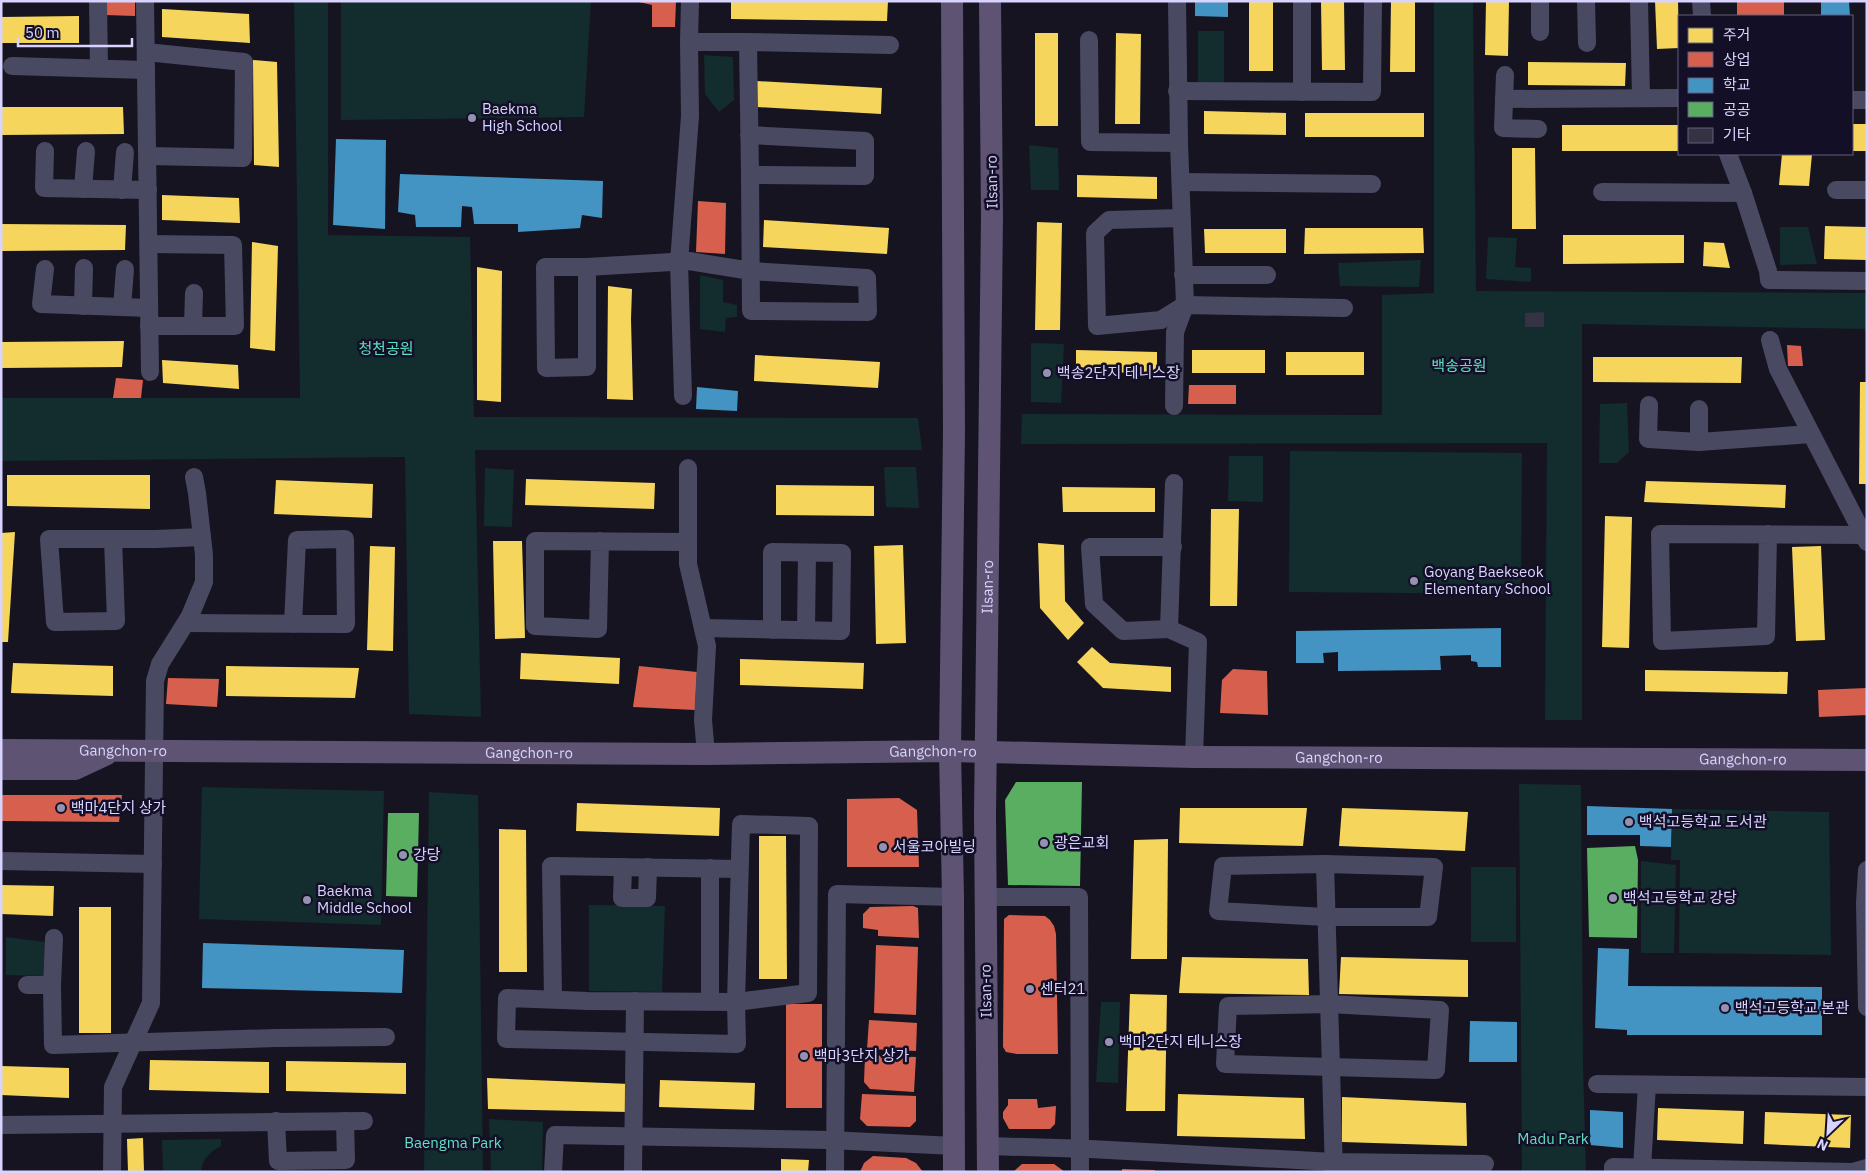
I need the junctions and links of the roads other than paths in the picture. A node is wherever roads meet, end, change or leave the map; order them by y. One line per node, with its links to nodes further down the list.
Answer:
1 (98, 1): 22 (street)
2 (145, 1): 20 (street)
3 (690, 1): 16 (street)
4 (952, 1): 98 (main road)
5 (990, 1): 99 (main road, Ilsan-ro)
6 (1177, 1): 25 (street)
7 (1374, 1): 26 (street)
8 (1540, 1): 14 (street)
9 (1586, 1): 18 (street)
10 (1639, 1): 27 (street)
11 (1701, 1): 13 (street)
12 (1302, 3): 26 (street)
13 (1702, 15)
14 (1540, 32)
15 (1089, 40): 34 (street)
16 (689, 42): 17 (street); 52 (street)
17 (748, 42): 19 (street); 33 (street)
18 (1587, 42)
19 (890, 45)
20 (146, 52): 23 (street); 39 (street)
21 (12, 66): 22 (street)
22 (99, 68): 23 (street)
23 (146, 70): 39 (street)
24 (1505, 75): 29 (street)
25 (1177, 91): 26 (street); 34 (street)
26 (1302, 92)
27 (1641, 98): 28 (street); 29 (street)
28 (1678, 98)
29 (1504, 99): 32 (street)
30 (1853, 100): 31 (street)
31 (1867, 100)
32 (1538, 129)
33 (749, 135): 40 (street); 40 (street)
34 (1178, 142): 41 (street)
35 (45, 151): 43 (street)
36 (86, 151): 43 (street)
37 (125, 152): 44 (street)
38 (1728, 155): 49 (street)
39 (148, 156): 45 (street)
40 (750, 175): 57 (street)
41 (1181, 182): 42 (street); 50 (street)
42 (1372, 184)
43 (83, 189): 44 (street)
44 (122, 190): 45 (street)
45 (148, 190): 51 (street)
46 (1836, 190): 47 (street)
47 (1867, 190)
48 (1602, 192): 49 (street)
49 (1743, 193): 60 (street)
50 (1181, 218): 58 (street); 62 (street)
51 (148, 244): 65 (street); 68 (street)
52 (680, 262): 53 (street); 57 (street); 71 (street)
53 (587, 267): 53 (street)
54 (84, 268): 63 (street)
55 (45, 269): 63 (street)
56 (125, 269): 64 (street)
57 (751, 271): 57 (street)
58 (1184, 275): 59 (street); 62 (street)
59 (1267, 275)
60 (1867, 281)
61 (194, 293): 68 (street)
62 (1185, 305): 66 (street); 73 (street)
63 (83, 306): 64 (street)
64 (122, 307): 65 (street)
65 (149, 308): 67 (street)
66 (1344, 308)
67 (149, 326): 68 (street); 70 (street)
68 (192, 326)
69 (1770, 340): 75 (street)
70 (150, 372)
71 (683, 396)
72 (1648, 405): 76 (street)
73 (1174, 406)
74 (1699, 409): 76 (street)
75 (1811, 434): 76 (street); 82 (street)
76 (1700, 442)
77 (688, 468): 85 (street)
78 (194, 477): 81 (street)
79 (1174, 483): 86 (street)
80 (1768, 534): 80 (street); 82 (street)
81 (202, 537): 83 (street); 88 (street)
82 (1866, 538)
83 (113, 539): 83 (street)
84 (600, 541): 84 (street); 85 (street)
85 (688, 542): 90 (street)
86 (1173, 547): 91 (street); 91 (street)
87 (807, 553): 92 (street); 93 (street); 93 (street)
88 (186, 623): 89 (street); 97 (street)
89 (293, 624): 89 (street)
90 (703, 628): 92 (street); 100 (street)
91 (1169, 629): 101 (street)
92 (772, 630): 93 (street)
93 (806, 630)
94 (1, 736): 96 (main road)
95 (1, 750): 96 (main road, Gangchon-ro)
96 (112, 751): 97 (main road, Gangchon-ro); 103 (main road)
97 (154, 751): 100 (main road, Gangchon-ro); 105 (street)
98 (950, 751): 99 (main road, Gangchon-ro); 100 (main road, Gangchon-ro); 112 (main road)
99 (986, 752): 101 (main road, Gangchon-ro); 113 (main road, Ilsan-ro)
100 (706, 754)
101 (1194, 757): 102 (main road, Gangchon-ro)
102 (1867, 760)
103 (1, 769)
104 (1, 861): 105 (street)
105 (153, 864): 127 (street)
106 (1325, 864): 115 (street); 115 (street); 115 (street)
107 (623, 867): 108 (street); 108 (street); 120 (street)
108 (648, 867): 109 (street)
109 (710, 868): 110 (street); 122 (street)
110 (739, 869): 123 (street); 123 (street)
111 (1867, 870): 114 (street)
112 (953, 897): 138 (street); 139 (main road)
113 (986, 897): 140 (main road, Ilsan-ro); 141 (street)
114 (1866, 903): 119 (street)
115 (1326, 917): 124 (street)
116 (54, 938): 118 (street)
117 (26, 985): 118 (street)
118 (52, 985): 127 (street)
119 (1866, 996)
120 (553, 999): 121 (street); 126 (street)
121 (634, 1001): 122 (street); 126 (street)
122 (710, 1001): 123 (street)
123 (736, 1002): 126 (street)
124 (1329, 1004): 128 (street); 128 (street); 128 (street)
125 (386, 1037): 127 (street)
126 (634, 1042): 137 (street)
127 (133, 1043): 135 (street)
128 (1330, 1068): 143 (street)
129 (1597, 1084): 130 (street)
130 (1647, 1085): 131 (street); 144 (street)
131 (1867, 1087)
132 (276, 1121): 133 (street); 133 (street); 135 (street)
133 (345, 1121): 134 (street)
134 (364, 1121)
135 (113, 1124): 136 (street); 147 (street)
136 (1, 1125)
137 (633, 1138): 138 (street); 148 (street); 149 (street)
138 (836, 1140): 139 (street); 150 (street)
139 (955, 1146): 151 (main road)
140 (988, 1146): 141 (street); 152 (main road, Ilsan-ro)
141 (1080, 1149): 143 (street); 153 (street)
142 (1485, 1164): 143 (street)
143 (1334, 1167)
144 (1642, 1168): 146 (street); 154 (street)
145 (1867, 1168): 146 (street)
146 (1778, 1171)
147 (112, 1172)
148 (553, 1172)
149 (633, 1172)
150 (835, 1172)
151 (954, 1172)
152 (988, 1172)
153 (1080, 1172)
154 (1613, 1172)

